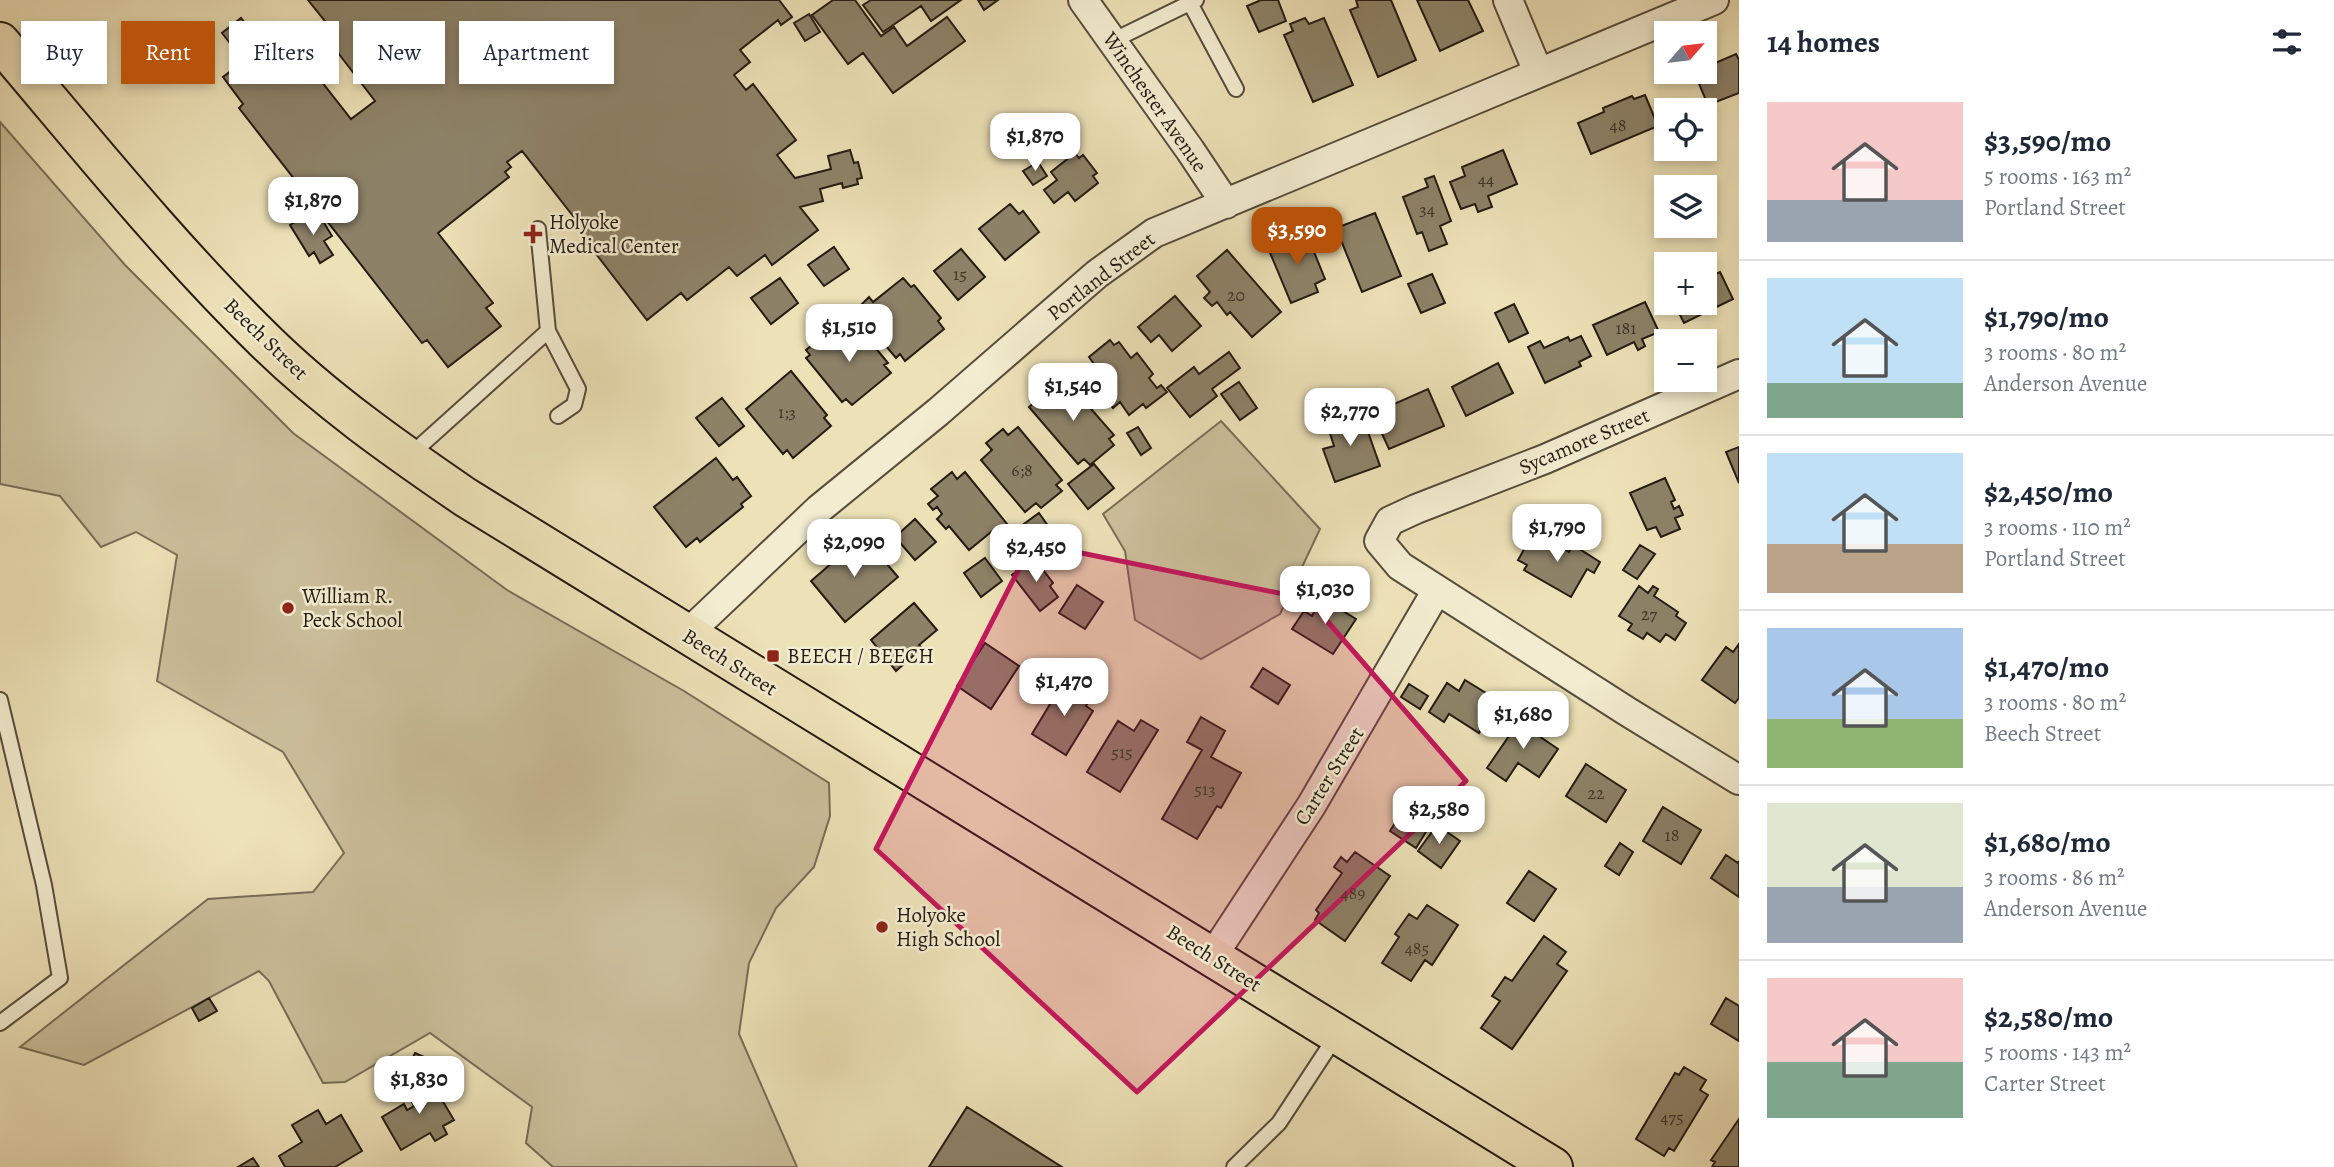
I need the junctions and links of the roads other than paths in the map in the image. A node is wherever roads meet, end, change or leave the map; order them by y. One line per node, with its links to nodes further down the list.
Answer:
1 (1083, 0): 5 (street, Winchester Avenue)
2 (1508, 0): 7 (street)
3 (1714, 0): 7 (street, Portland Street)
4 (1193, 2): 5 (lane); 8 (lane)
5 (1112, 41): 9 (street, Winchester Avenue)
6 (0, 42): 14 (main road, Beech Street)
7 (1538, 72): 9 (street, Portland Street)
8 (1236, 89)
9 (1226, 204): 16 (street, Portland Street)
10 (538, 229): 11 (lane)
11 (548, 331): 13 (lane); 14 (lane)
12 (1739, 374): 15 (street, Sycamore Street)
13 (558, 416)
14 (407, 458): 16 (main road, Beech Street)
15 (1437, 590): 18 (street); 19 (street, Carter Street)
16 (686, 635): 19 (main road, Beech Street)
17 (0, 699): 20 (lane)
18 (1739, 780)
19 (1212, 957): 21 (main road, Beech Street)
20 (0, 1023)
21 (1337, 1035): 22 (lane); 23 (main road, Beech Street)
22 (1234, 1167)
23 (1553, 1167)

